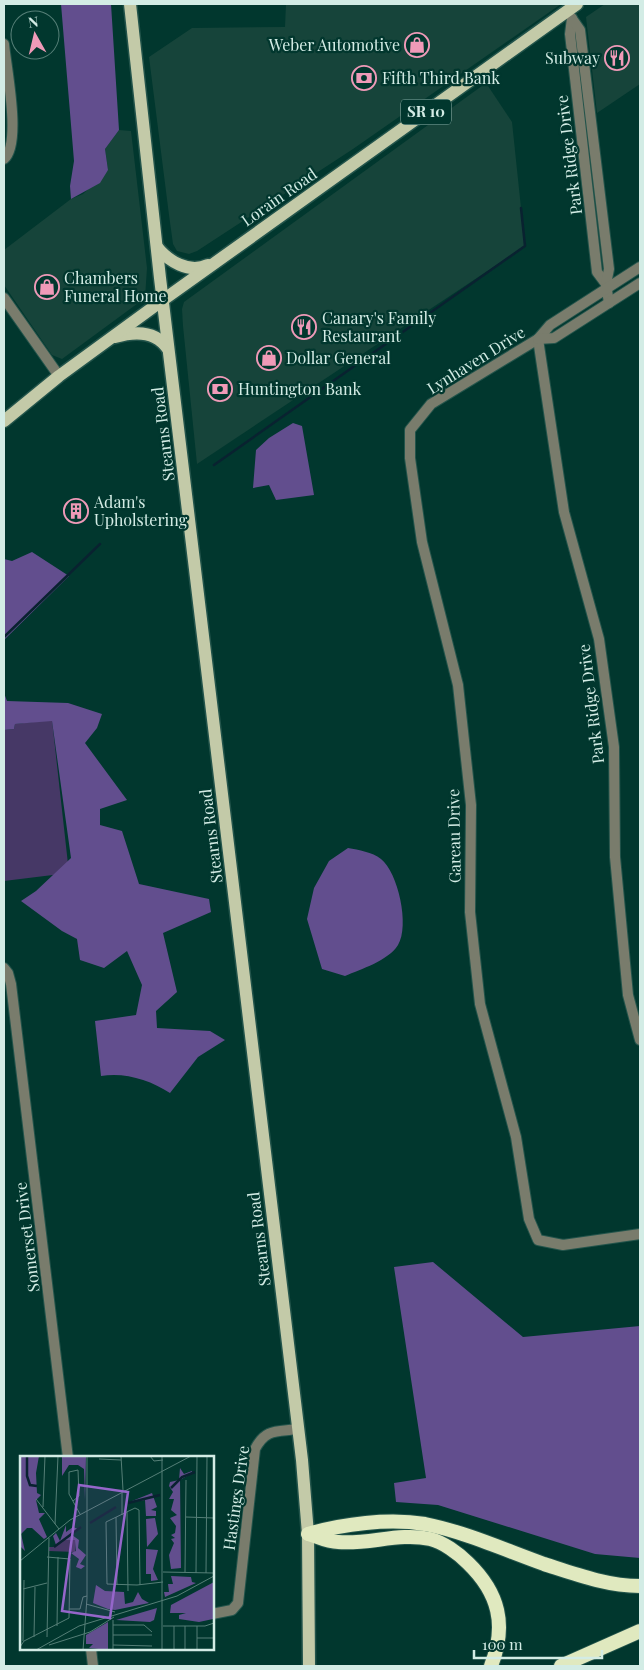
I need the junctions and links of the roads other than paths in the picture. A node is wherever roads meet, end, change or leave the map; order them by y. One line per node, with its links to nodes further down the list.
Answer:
1 (130, 4): 5 (main road, Stearns Road)
2 (573, 11): 6 (main road, Lorain Road / SR 10); 9 (street, Park Ridge Drive)
3 (4, 44): 4 (street)
4 (4, 159)
5 (157, 247): 6 (main road); 11 (main road, Stearns Road)
6 (215, 262): 11 (main road, Lorain Road / SR 10)
7 (640, 267): 9 (street, Lynhaven Drive)
8 (640, 283): 12 (street, Lynhaven Drive)
9 (607, 286): 12 (street, Park Ridge Drive); 14 (street, Lynhaven Drive)
10 (4, 298): 16 (street)
11 (163, 300): 13 (main road, Lorain Road / SR 10); 15 (main road, Stearns Road)
12 (609, 303): 14 (street, Lynhaven Drive)
13 (110, 338): 15 (main road); 16 (main road, Lorain Road / SR 10)
14 (538, 339): 18 (street, Lynhaven Drive); 20 (street, Park Ridge Drive)
15 (169, 350): 22 (main road, Stearns Road)
16 (59, 376): 17 (main road, Lorain Road / SR 10)
17 (4, 420)
18 (410, 430): 21 (street, Gareau Drive)
19 (4, 968): 23 (street, Somerset Drive)
20 (640, 1040)
21 (640, 1234)
22 (298, 1429): 24 (main road, Stearns Road); 26 (street, Hastings Drive)
23 (68, 1456)
24 (308, 1534): 25 (highway); 30 (main road, Stearns Road); 31 (highway)
25 (640, 1586)
26 (214, 1614)
27 (640, 1631): 32 (highway)
28 (91, 1650): 29 (street)
29 (93, 1666)
30 (309, 1666)
31 (491, 1666)
32 (561, 1666)

